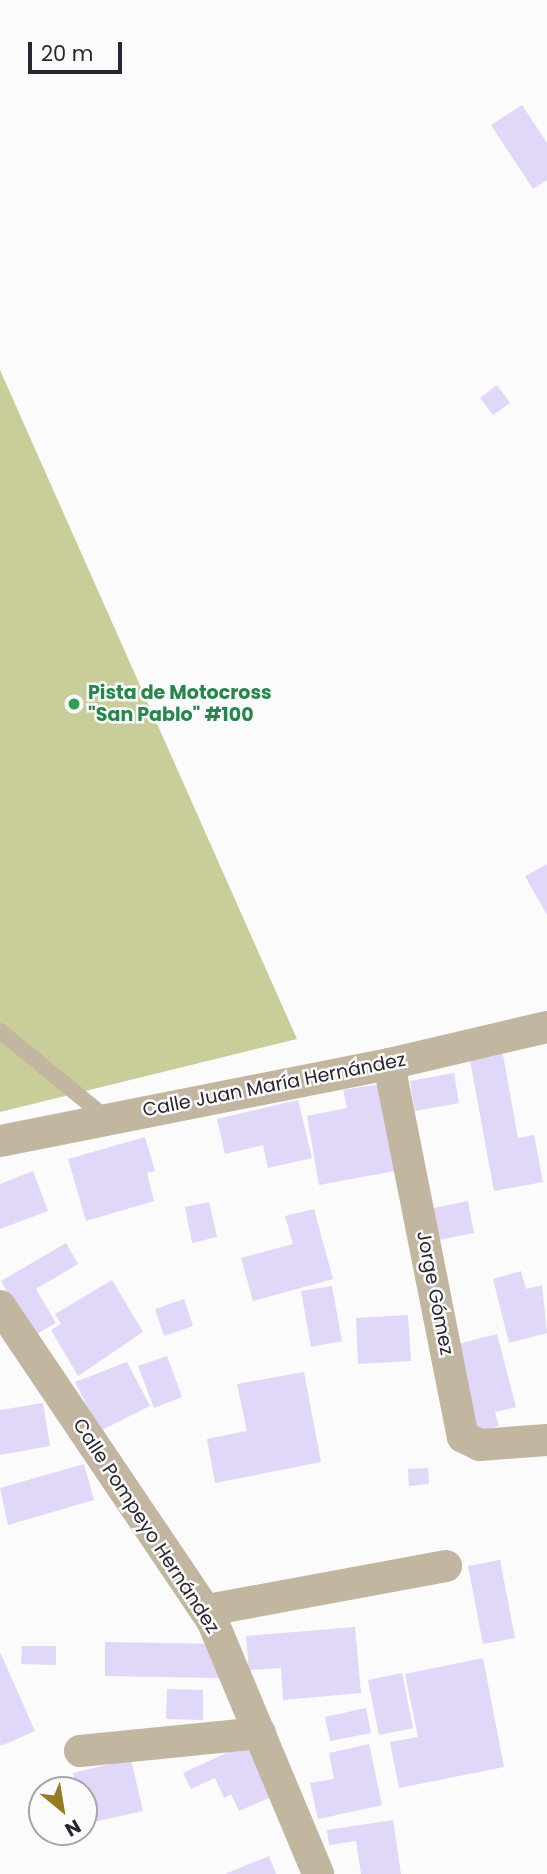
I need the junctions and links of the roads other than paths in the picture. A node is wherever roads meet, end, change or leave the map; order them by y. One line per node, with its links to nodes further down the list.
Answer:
1 (547, 1027): 3 (street, Calle Juan María Hernández)
2 (0, 1031): 4 (lane)
3 (389, 1064): 4 (street, Calle Juan María Hernández); 7 (street, Jorge Gómez)
4 (105, 1117): 5 (street, Calle Juan María Hernández)
5 (0, 1141)
6 (0, 1306): 9 (street, Calle Pompeyo Hernández)
7 (547, 1440)
8 (446, 1566): 9 (street)
9 (212, 1620): 10 (street, Calle Pompeyo Hernández)
10 (260, 1733): 11 (street); 12 (street, Calle Pompeyo Hernández)
11 (80, 1751)
12 (318, 1874)

